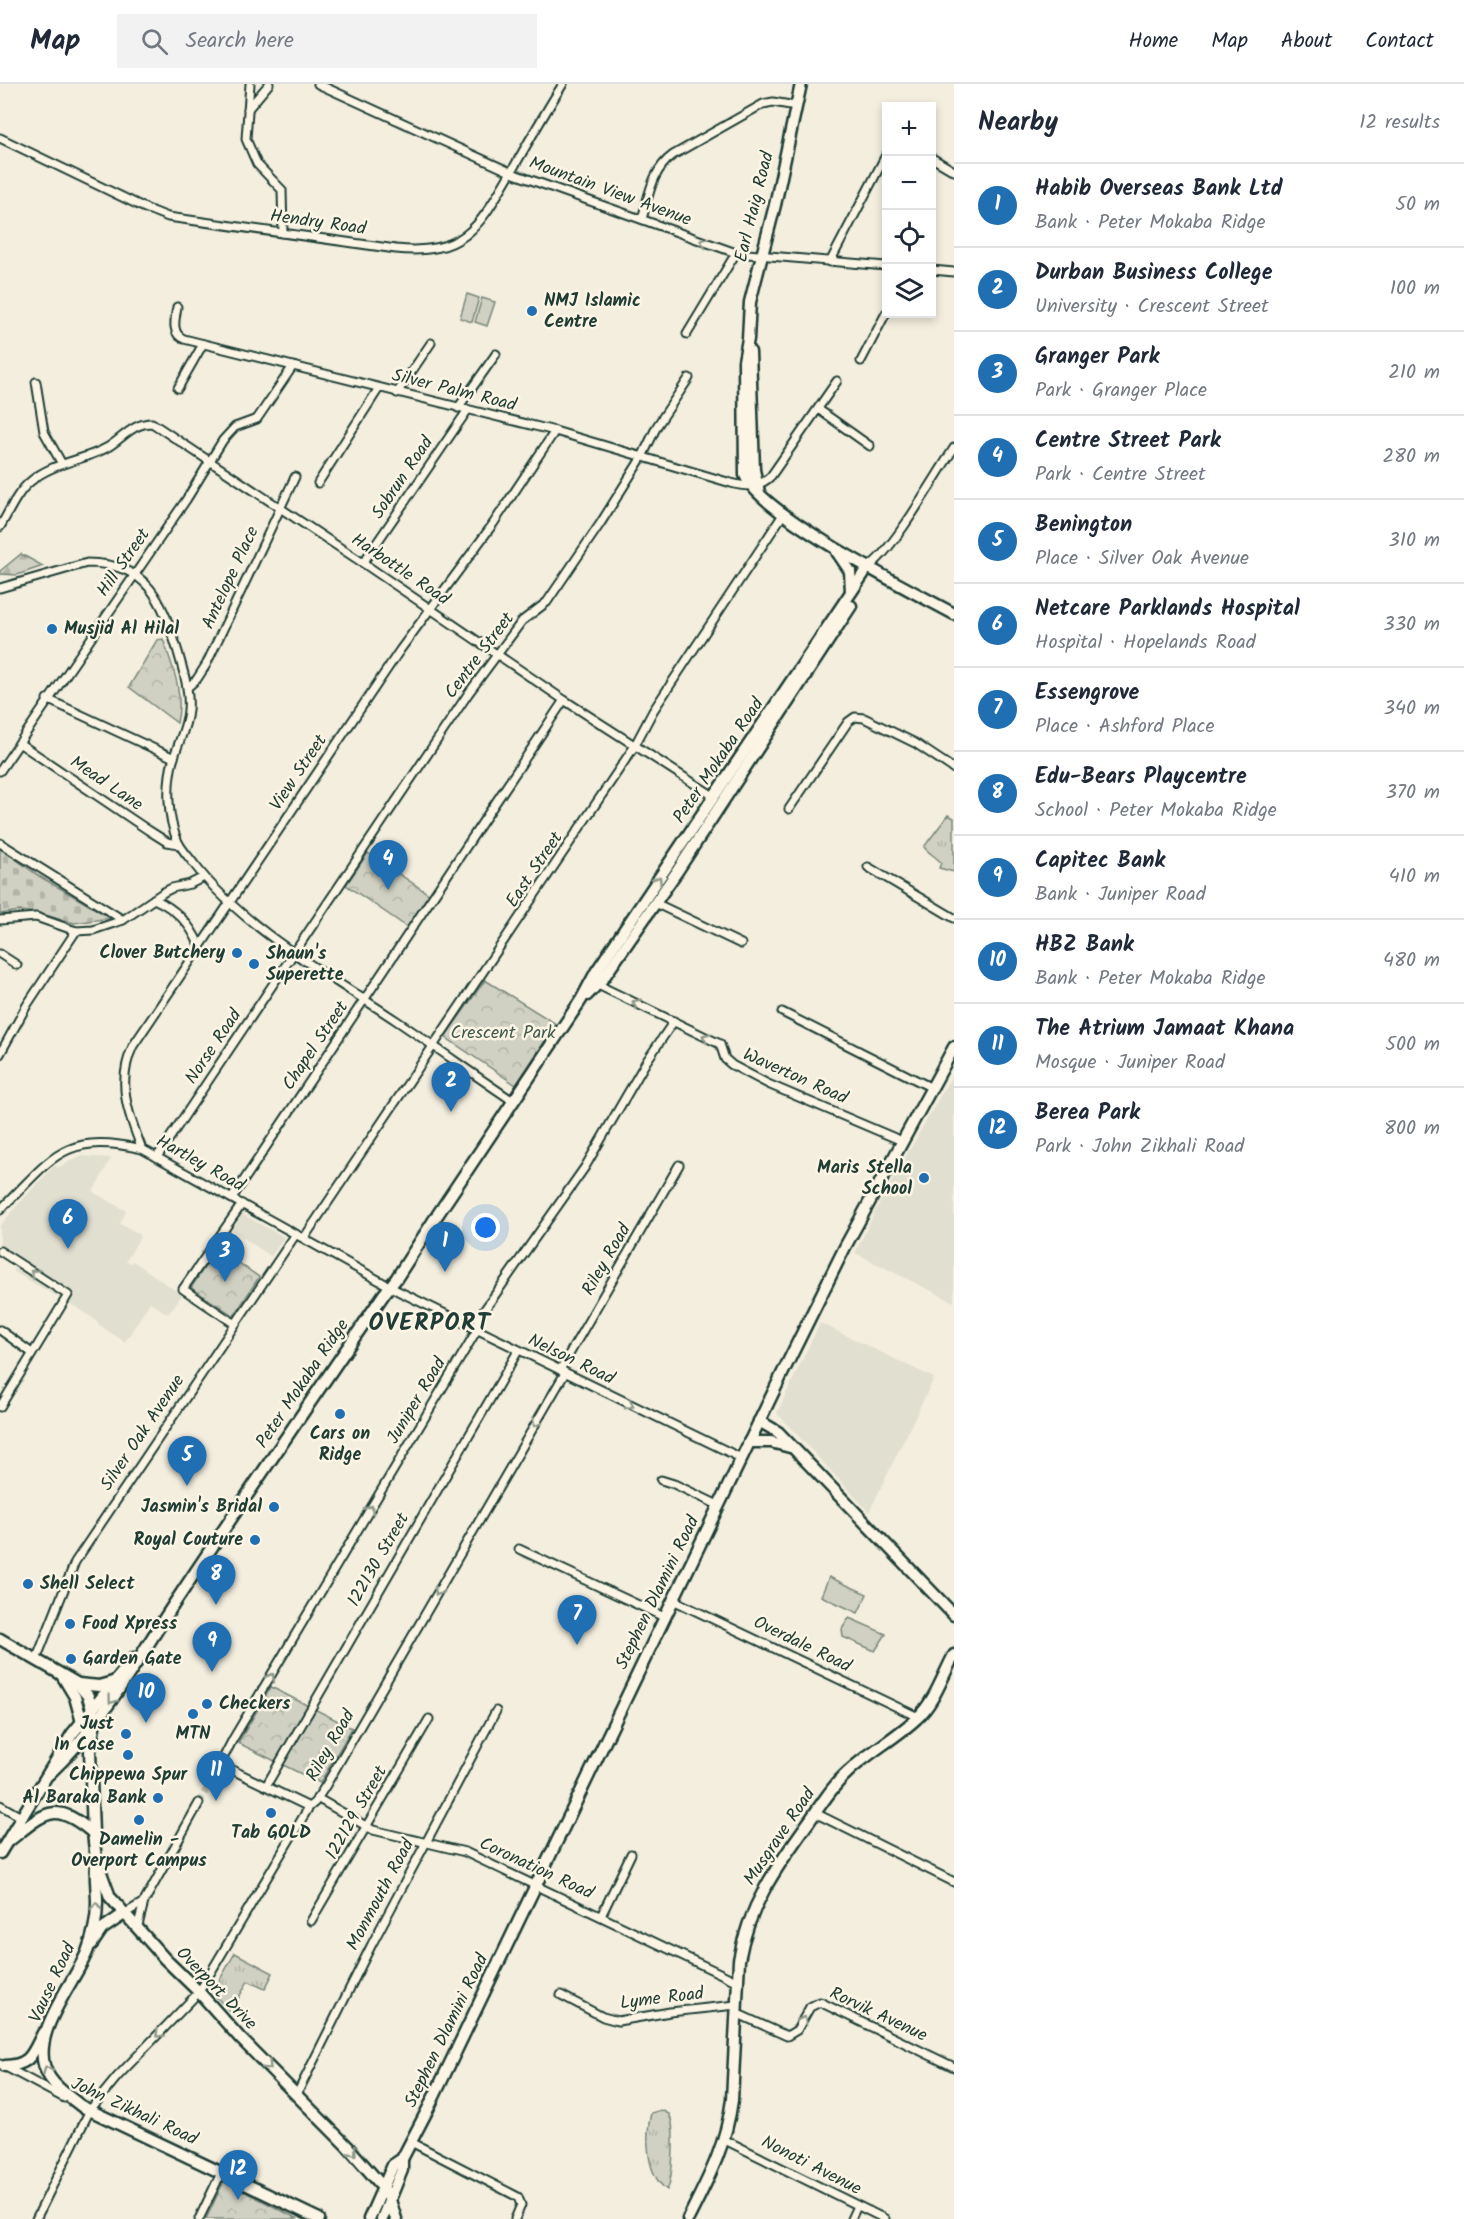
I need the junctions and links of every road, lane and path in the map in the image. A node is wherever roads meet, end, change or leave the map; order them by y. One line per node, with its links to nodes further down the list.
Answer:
1 (250, 84): 7 (street)
2 (269, 84): 7 (street)
3 (318, 84): 11 (street, Mountain View Avenue)
4 (563, 84): 11 (street, Hendry Road)
5 (801, 84): 6 (street, Earl Haig Road)
6 (795, 106): 13 (street); 16 (street, Earl Haig Road)
7 (248, 109): 14 (street)
8 (0, 138): 14 (street, Hendry Road)
9 (885, 156): 17 (street)
10 (936, 160): 12 (street)
11 (511, 171): 13 (street, Mountain View Avenue); 14 (street, Hendry Road)
12 (954, 171)
13 (642, 219): 15 (street, Mountain View Avenue, one-way to 13)
14 (283, 233)
15 (736, 253): 16 (street, Mountain View Avenue); 23 (street)
16 (761, 255): 17 (street, Mountain View Avenue); 46 (street, Earl Haig Road)
17 (830, 262): 18 (street, Mountain View Avenue)
18 (882, 266)
19 (936, 270): 20 (street)
20 (954, 272)
21 (177, 307): 25 (street, Silver Palm Road)
22 (883, 318): 27 (street)
23 (687, 334)
24 (431, 343): 34 (street)
25 (203, 344): 28 (street, Silver Palm Road); 32 (street)
26 (496, 354): 35 (street)
27 (861, 361)
28 (293, 366): 33 (street, Silver Palm Road); 42 (street, Hill Street)
29 (689, 378): 41 (street, Centre Street)
30 (837, 381): 36 (street)
31 (36, 382): 43 (street)
32 (178, 388)
33 (379, 388): 34 (street, Silver Palm Road); 45 (street)
34 (397, 393): 35 (street, Silver Palm Road)
35 (458, 408): 37 (street, Silver Palm Road)
36 (818, 409): 39 (street); 46 (street)
37 (467, 411): 38 (street, Silver Palm Road); 51 (street, Sobrun Road)
38 (555, 431): 41 (street, Silver Palm Road); 56 (street, View Street)
39 (870, 446)
40 (954, 448): 52 (street, Peter Mokaba Road)
41 (642, 457): 46 (street, Silver Palm Road); 58 (street, Centre Street)
42 (211, 461): 43 (street, Harbottle Road); 47 (street, Harbottle Road); 53 (street, Hill Street)
43 (62, 465): 49 (street)
44 (295, 477): 47 (street, Antelope Place)
45 (318, 483)
46 (756, 489): 48 (street)
47 (281, 508): 51 (street, Harbottle Road); 59 (street, Antelope Place)
48 (784, 513): 50 (street); 63 (street, East Street)
49 (0, 527)
50 (829, 544): 52 (street); 55 (street)
51 (363, 563): 56 (street, Harbottle Road)
52 (873, 566): 55 (street, Peter Mokaba Road); 57 (street); 71 (street, Peter Mokaba Road)
53 (134, 575): 54 (street); 59 (street); 60 (street, Hill Street)
54 (0, 588)
55 (850, 595): 67 (street, Peter Mokaba Road)
56 (430, 609): 58 (street, Harbottle Road); 76 (street, View Street)
57 (954, 614)
58 (497, 655): 61 (street, Harbottle Road); 83 (street, Centre Street)
59 (188, 687): 64 (street)
60 (47, 699): 62 (street, Hill Street); 64 (street)
61 (564, 700): 63 (street, Harbottle Road); 87 (street, Chapel Street)
62 (19, 742): 66 (street, Hill Street); 70 (street, Mead Lane)
63 (634, 747): 67 (street, Harbottle Road); 90 (street, East Street)
64 (174, 759): 70 (street)
65 (954, 769): 68 (street)
66 (0, 771)
67 (715, 797): 71 (street, Peter Mokaba Road)
68 (789, 809)
69 (0, 843): 78 (street)
70 (179, 844): 73 (street)
71 (684, 851): 75 (street, Peter Mokaba Road); 86 (street, Peter Mokaba Road, one-way to 71)
72 (868, 867): 77 (street)
73 (204, 877): 74 (street); 76 (street)
74 (154, 899): 78 (street); 82 (street)
75 (655, 903): 81 (street); 86 (street, Peter Mokaba Road)
76 (229, 904): 82 (street, View Street); 83 (street)
77 (954, 918)
78 (123, 920): 80 (street)
79 (0, 921): 80 (street)
80 (76, 931): 92 (street)
81 (741, 944)
82 (199, 945): 96 (street, View Street)
83 (294, 952): 87 (street); 97 (street, Norse Road)
84 (0, 954): 85 (street)
85 (17, 965)
86 (594, 983): 89 (street, Waverton Road, one-way to 86); 94 (street, Peter Mokaba Ridge)
87 (365, 1000): 90 (street); 99 (street, Chapel Street)
88 (782, 1012): 93 (street)
89 (674, 1021): 95 (street, Waverton Road, one-way to 89); 108 (street, Juniper Road)
90 (433, 1047): 94 (street); 103 (street, East Street)
91 (954, 1047): 93 (street, Stephen Dlamini Road)
92 (0, 1054)
93 (932, 1088): 95 (street, Stephen Dlamini Road)
94 (513, 1101): 105 (street, Peter Mokaba Ridge)
95 (902, 1141): 113 (street, Stephen Dlamini Road)
96 (142, 1149): 97 (street, Hartley Road); 101 (street, Hartley Road)
97 (157, 1157): 99 (street, Hartley Road)
98 (679, 1165): 111 (street, Riley Road)
99 (232, 1198): 100 (street, Hartley Road)
100 (242, 1204): 102 (street, Hartley Road); 106 (street)
101 (0, 1210)
102 (296, 1234): 103 (street, Hartley Road); 106 (street, Silver Oak Avenue)
103 (304, 1238): 105 (street, Hartley Road)
104 (0, 1251): 110 (street, one-way to 104)
105 (389, 1286): 108 (street, Nelson Road); 123 (street, Peter Mokaba Ridge)
106 (235, 1324): 126 (street, Silver Oak Avenue)
107 (0, 1330): 110 (street)
108 (477, 1330): 109 (street, Nelson Road); 137 (street, Juniper Road, one-way to 108)
109 (518, 1351): 111 (street, Nelson Road); 140 (street, 122130 Street)
110 (32, 1353): 112 (street)
111 (563, 1372): 116 (street, Nelson Road, one-way to 116); 141 (street, Riley Road, one-way to 141)
112 (0, 1407)
113 (759, 1421): 114 (street, Stephen Dlamini Road); 115 (street)
114 (749, 1442): 115 (street); 116 (street, Stephen Dlamini Road)
115 (790, 1447): 121 (street)
116 (741, 1458): 118 (street, Stephen Dlamini Road)
117 (661, 1480): 118 (street)
118 (718, 1505): 120 (street, Stephen Dlamini Road)
119 (519, 1549): 122 (street)
120 (673, 1600): 122 (street, Stephen Dlamini Road); 132 (street, Overdale Road)
121 (954, 1616)
122 (664, 1617): 154 (street, Stephen Dlamini Road)
123 (152, 1637): 128 (street, Peter Mokaba Ridge); 135 (street, Peter Mokaba Ridge, one-way to 135)
124 (0, 1639): 126 (street)
125 (954, 1655): 132 (street, Musgrave Road)
126 (36, 1660): 127 (street)
127 (63, 1676): 129 (street); 134 (street)
128 (113, 1682): 129 (street); 130 (street, Peter Mokaba Ridge)
129 (78, 1684): 130 (street)
130 (92, 1709): 134 (street, Peter Mokaba Ridge); 135 (street)
131 (496, 1711): 149 (street, Monmouth Road)
132 (918, 1717): 145 (street, Musgrave Road)
133 (429, 1719): 147 (street, 122129 Street)
134 (81, 1721): 136 (street); 138 (street, Peter Mokaba Ridge)
135 (94, 1727): 136 (street, Overport Drive)
136 (88, 1741): 138 (street, Peter Mokaba Ridge); 148 (street, Overport Drive)
137 (220, 1764): 139 (street, Juniper Road); 140 (street)
138 (49, 1774): 146 (street, Peter Mokaba Ridge)
139 (215, 1774)
140 (266, 1786): 144 (street)
141 (317, 1798): 144 (street, Riley Road); 147 (street, Coronation Road)
142 (199, 1803): 155 (street)
143 (0, 1805): 146 (street)
144 (309, 1807): 162 (street, Riley Road)
145 (815, 1813): 153 (street); 161 (street, Musgrave Road)
146 (21, 1817): 150 (street, Peter Mokaba Ridge)
147 (366, 1827): 149 (street, Coronation Road); 158 (street, 122129 Street)
148 (93, 1833): 150 (street); 152 (street, Overport Drive)
149 (425, 1844): 154 (street, Coronation Road); 168 (street, Monmouth Road)
150 (3, 1848)
151 (631, 1854): 157 (street)
152 (96, 1859): 156 (street, Overport Drive); 160 (street, Vause Road, one-way to 152)
153 (954, 1882)
154 (535, 1886): 157 (street, Coronation Road); 171 (street, Stephen Dlamini Road)
155 (144, 1902): 156 (street); 159 (street)
156 (124, 1914): 159 (street, Overport Drive); 160 (street)
157 (601, 1916): 161 (street, Coronation Road)
158 (311, 1922)
159 (137, 1929): 162 (street, Overport Drive)
160 (87, 1952): 165 (street, Vause Road)
161 (738, 1982): 164 (street, Musgrave Road)
162 (200, 1992): 168 (street, Overport Drive, one-way to 168); 169 (street, Riley Road, one-way to 169)
163 (561, 1995): 164 (street, Lyme Road)
164 (736, 2009): 167 (street, Rorvik Avenue, one-way to 167); 170 (street, Musgrave Road)
165 (49, 2022): 166 (street); 169 (street, Vause Road, one-way to 165)
166 (2, 2065): 169 (street, John Zikhali Road)
167 (954, 2067)
168 (297, 2094): 174 (street, Overport Drive, one-way to 174)
169 (85, 2108): 173 (street, John Zikhali Road); 177 (street)
170 (725, 2140): 176 (street, Nonoti Avenue); 184 (street, Musgrave Road)
171 (411, 2142): 172 (street, Stephen Dlamini Road); 183 (street)
172 (402, 2159): 174 (street, Stephen Dlamini Road); 175 (street, Stephen Dlamini Road)
173 (222, 2171): 178 (street); 179 (street, John Zikhali Road)
174 (383, 2187): 175 (street, Overport Drive); 180 (street, Stephen Dlamini Road)
175 (390, 2200): 181 (street, Stephen Dlamini Road); 182 (street, Overport Drive)
176 (857, 2206): 185 (street); 186 (street, Nonoti Avenue)
177 (36, 2219)
178 (199, 2219)
179 (319, 2219)
180 (369, 2219)
181 (382, 2219)
182 (396, 2219)
183 (515, 2219)
184 (687, 2219)
185 (851, 2219)
186 (885, 2219)

